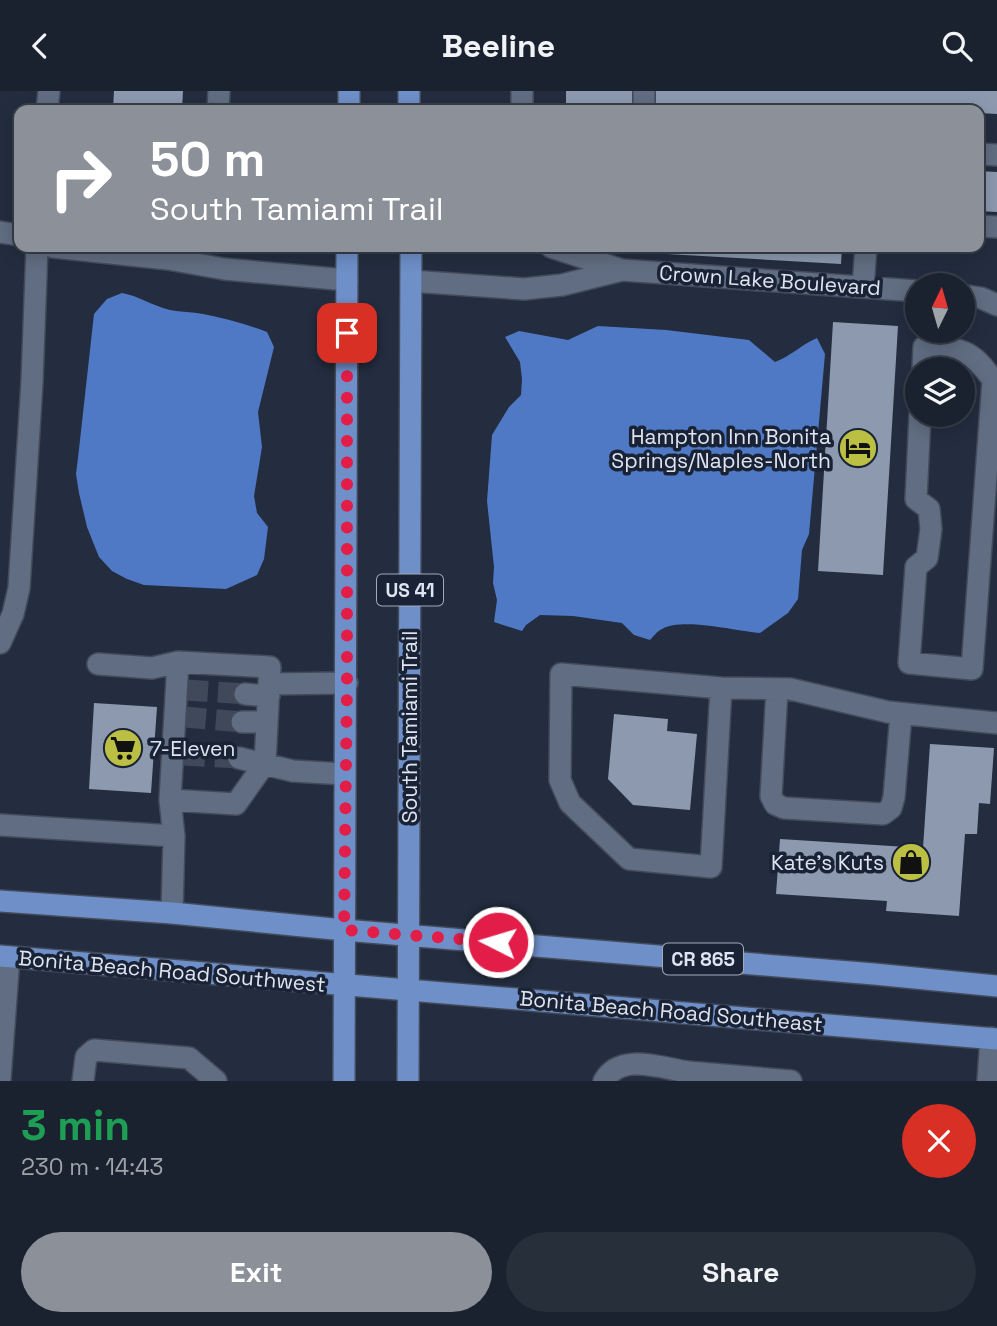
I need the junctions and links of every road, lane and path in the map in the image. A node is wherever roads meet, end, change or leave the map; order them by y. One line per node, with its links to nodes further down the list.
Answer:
1 (37, 252): 20 (street)
2 (101, 252): 9 (street)
3 (347, 252): 9 (main road, US 41)
4 (411, 252): 10 (main road, South Tamiami Trail / US 41)
5 (566, 252): 8 (street, Crown Lake Boulevard)
6 (617, 252): 8 (street)
7 (866, 252): 11 (street)
8 (622, 270): 10 (street, Crown Lake Boulevard); 11 (street, Crown Lake Boulevard)
9 (347, 279): 23 (main road, US 41)
10 (411, 281): 41 (main road, South Tamiami Trail / US 41)
11 (863, 287): 12 (street, Crown Lake Boulevard)
12 (905, 290)
13 (975, 297): 14 (street)
14 (997, 305)
15 (924, 357): 16 (street)
16 (972, 357)
17 (975, 358): 19 (street)
18 (919, 427): 19 (street)
19 (991, 500)
20 (0, 643)
21 (178, 662): 22 (street); 26 (street); 35 (street)
22 (98, 664)
23 (347, 683): 26 (street); 34 (main road, US 41)
24 (721, 688): 24 (street); 25 (street)
25 (777, 689): 28 (street); 28 (street)
26 (269, 690): 27 (street); 30 (street)
27 (245, 694)
28 (901, 714): 31 (street)
29 (242, 722): 30 (street)
30 (267, 722): 33 (street)
31 (997, 723)
32 (239, 758): 33 (street)
33 (265, 763): 34 (street); 35 (street)
34 (344, 774): 40 (main road, US 41)
35 (170, 800): 37 (street)
36 (0, 825): 37 (street)
37 (174, 836): 39 (street)
38 (0, 901): 39 (main road, CR 865)
39 (172, 913): 40 (main road, CR 865)
40 (344, 930): 41 (main road, CR 865); 44 (main road, US 41)
41 (408, 934): 43 (main road, CR 865); 45 (main road, South Tamiami Trail / US 41)
42 (5, 956): 44 (main road, Bonita Beach Road Southwest); 48 (street)
43 (997, 984)
44 (344, 985): 45 (main road, Bonita Beach Road Southeast); 52 (main road, US 41)
45 (409, 989): 46 (main road, Bonita Beach Road Southeast); 53 (main road, South Tamiami Trail / US 41)
46 (994, 1038): 56 (street)
47 (688, 1077): 49 (street); 54 (street)
48 (0, 1079)
49 (743, 1079): 55 (street)
50 (83, 1081): 51 (street)
51 (216, 1081)
52 (344, 1081)
53 (408, 1081)
54 (604, 1081)
55 (791, 1081)
56 (988, 1081)

